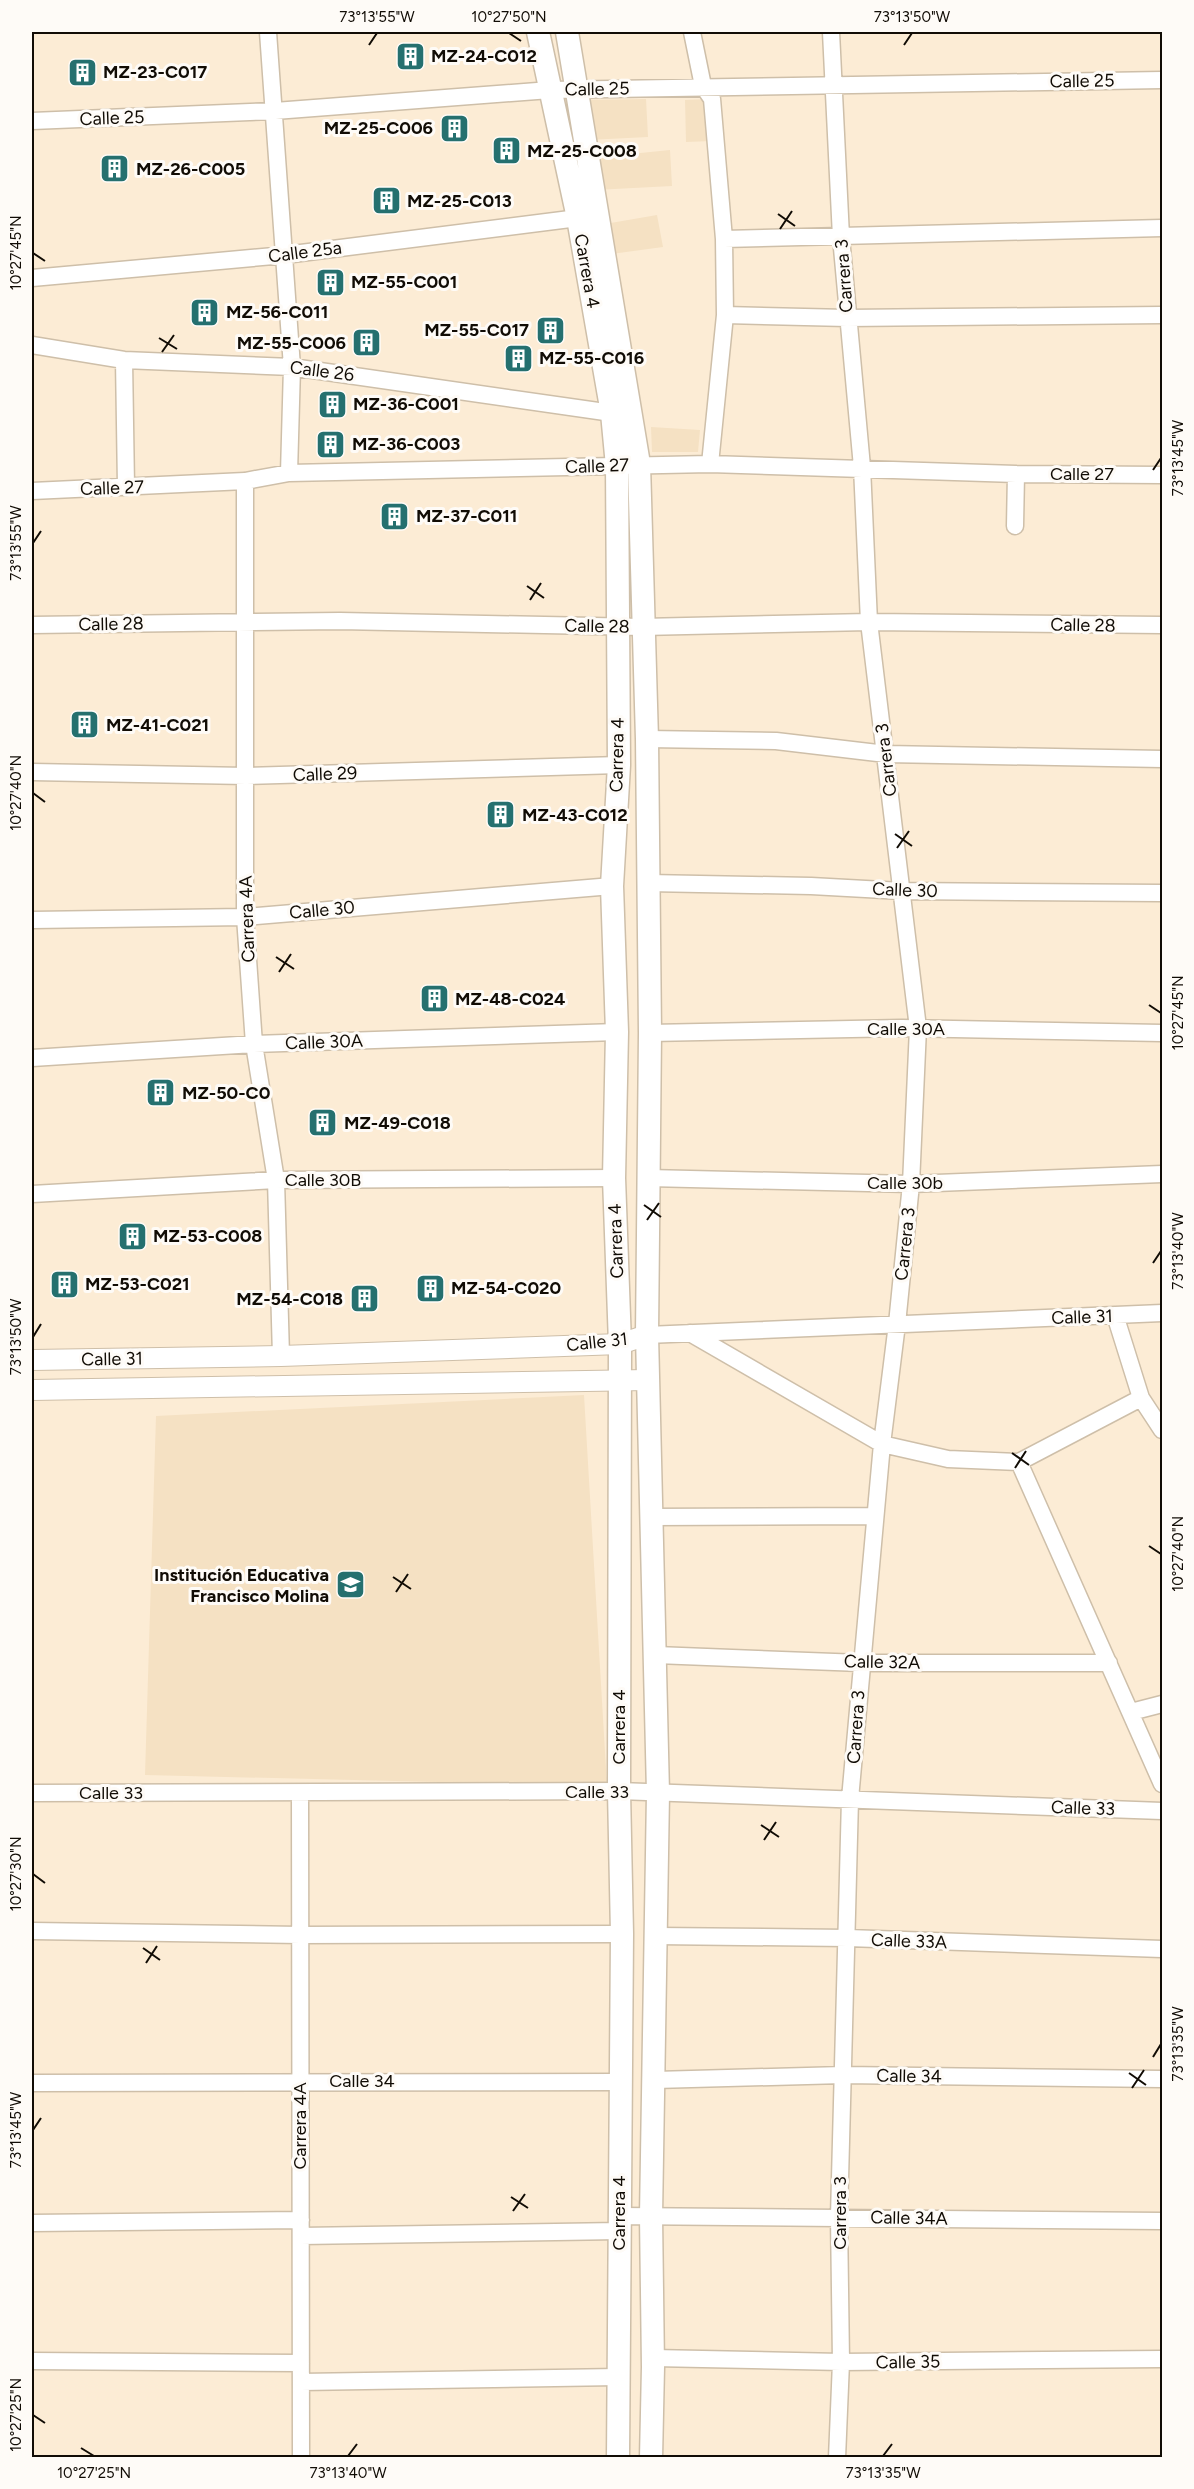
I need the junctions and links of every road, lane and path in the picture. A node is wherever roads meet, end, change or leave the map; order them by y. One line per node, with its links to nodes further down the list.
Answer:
1 (268, 32): 11 (street)
2 (538, 32): 10 (main road, Carrera 4)
3 (567, 32): 9 (main road, Carrera 4)
4 (692, 32): 7 (street)
5 (831, 32): 8 (street, Carrera 3)
6 (1162, 80): 8 (street, Calle 25)
7 (703, 86): 8 (street, Calle 25); 9 (street, Calle 25); 16 (street)
8 (834, 87): 15 (street, Carrera 3)
9 (578, 89): 10 (street, Calle 25); 27 (main road, Carrera 4)
10 (550, 90): 11 (street, Calle 25); 13 (main road, Carrera 4)
11 (275, 111): 12 (street, Calle 25); 17 (street)
12 (32, 121)
13 (578, 218): 17 (street, Calle 25a); 25 (main road, Carrera 4)
14 (1162, 228): 15 (street)
15 (841, 237): 16 (street); 21 (street, Carrera 3)
16 (724, 239): 19 (street)
17 (285, 255): 18 (street, Calle 25a); 24 (street)
18 (32, 278)
19 (725, 315): 21 (street); 26 (street)
20 (1162, 315): 21 (street)
21 (847, 318): 28 (street, Carrera 3)
22 (32, 345): 23 (street, Calle 26)
23 (124, 360): 24 (street, Calle 26); 33 (street)
24 (292, 366): 25 (street, Calle 26); 29 (street)
25 (612, 413): 27 (main road, Carrera 4)
26 (710, 464): 27 (street, Calle 27); 28 (street, Calle 27)
27 (628, 465): 29 (street, Calle 27); 40 (main road, Carrera 4); 41 (main road, Carrera 4)
28 (862, 467): 30 (street, Calle 27); 37 (street, Carrera 3)
29 (289, 473): 32 (street, Calle 27)
30 (1016, 474): 31 (street, Calle 27); 35 (street)
31 (1162, 475)
32 (245, 481): 33 (street, Calle 27); 36 (street, Carrera 4A)
33 (126, 487): 34 (street, Calle 27)
34 (32, 491)
35 (1015, 526)
36 (247, 621): 38 (street, Calle 28); 40 (street, Calle 28); 47 (street, Carrera 4A)
37 (869, 622): 39 (street, Calle 28); 41 (street, Calle 28); 43 (street, Carrera 3)
38 (32, 625)
39 (1162, 626)
40 (617, 627): 41 (street, Calle 28); 45 (main road, Carrera 4)
41 (642, 627): 42 (main road, Carrera 4)
42 (647, 739): 43 (street); 48 (main road, Carrera 4)
43 (886, 754): 44 (street); 50 (street, Carrera 3)
44 (1162, 759)
45 (619, 765): 47 (street, Calle 29); 49 (main road, Carrera 4)
46 (32, 772): 47 (street, Calle 29)
47 (246, 776): 52 (street, Carrera 4A)
48 (648, 883): 50 (street, Calle 30); 56 (main road, Carrera 4)
49 (612, 886): 52 (street, Calle 30); 55 (main road, Carrera 4)
50 (902, 891): 51 (street, Calle 30); 54 (street, Carrera 3)
51 (1162, 893)
52 (245, 917): 53 (street, Calle 30); 58 (street, Carrera 4A)
53 (32, 920)
54 (918, 1028): 56 (street, Calle 30A); 57 (street, Calle 30A); 64 (street, Carrera 3)
55 (617, 1032): 58 (street, Calle 30A); 61 (main road, Carrera 4)
56 (650, 1033): 62 (main road, Carrera 4)
57 (1162, 1033)
58 (254, 1044): 59 (street, Calle 30A); 63 (street, Carrera 4A)
59 (32, 1058)
60 (1162, 1174): 64 (street, Calle 30b)
61 (614, 1178): 63 (street, Calle 30B); 71 (main road, Carrera 4)
62 (648, 1178): 64 (street, Calle 30b); 70 (main road, Carrera 4)
63 (276, 1180): 65 (street, Calle 30B); 72 (street, Carrera 4A)
64 (911, 1184): 68 (street, Carrera 3)
65 (32, 1194)
66 (1162, 1313): 67 (street, Calle 31)
67 (1115, 1315): 68 (street, Calle 31); 77 (street)
68 (897, 1324): 69 (street, Calle 31); 79 (street, Carrera 3)
69 (689, 1333): 70 (street, Calle 31); 79 (street)
70 (647, 1335): 71 (street, Calle 31); 75 (main road, Carrera 4)
71 (620, 1344): 72 (street, Calle 31); 74 (main road, Carrera 4)
72 (280, 1356): 73 (street, Calle 31)
73 (32, 1360)
74 (619, 1380): 75 (street, Calle 31); 76 (street, Calle 31); 89 (main road, Carrera 4)
75 (648, 1380): 82 (main road, Carrera 4)
76 (32, 1390)
77 (1141, 1398): 78 (street); 80 (street)
78 (1162, 1430)
79 (882, 1444): 80 (street); 81 (street, Carrera 3)
80 (1019, 1462): 85 (street)
81 (875, 1516): 82 (street); 84 (street, Carrera 3)
82 (651, 1517): 83 (main road, Carrera 4)
83 (656, 1655): 84 (street, Calle 32A); 91 (main road, Carrera 4)
84 (861, 1663): 85 (street, Calle 32A); 93 (street, Carrera 3)
85 (1108, 1663): 87 (street)
86 (1162, 1704): 87 (street)
87 (1131, 1712): 88 (street)
88 (1162, 1784)
89 (619, 1791): 91 (street, Calle 33); 92 (street, Calle 33); 96 (main road, Carrera 4)
90 (32, 1793): 92 (street, Calle 33)
91 (658, 1793): 93 (street, Calle 33); 98 (main road, Carrera 4)
92 (300, 1794): 97 (street, Carrera 4A)
93 (850, 1799): 94 (street, Calle 33); 99 (street, Carrera 3)
94 (1162, 1811)
95 (32, 1931): 97 (street)
96 (622, 1934): 97 (street); 105 (main road, Carrera 4)
97 (300, 1935): 104 (street, Carrera 4A)
98 (656, 1936): 99 (street, Calle 33A); 103 (main road, Carrera 4)
99 (848, 1938): 100 (street, Calle 33A); 101 (street, Carrera 3)
100 (1162, 1949)
101 (843, 2075): 102 (street, Calle 34); 103 (street, Calle 34); 108 (street, Carrera 3)
102 (1162, 2079)
103 (655, 2080): 107 (main road, Carrera 4)
104 (300, 2081): 105 (street, Calle 34); 106 (street, Calle 34); 112 (street, Carrera 4A)
105 (620, 2082): 111 (main road, Carrera 4)
106 (32, 2083)
107 (651, 2216): 108 (street, Calle 34A); 111 (street, Calle 34A); 113 (main road, Carrera 4)
108 (839, 2217): 109 (street, Calle 34A); 116 (street, Carrera 3)
109 (1162, 2221)
110 (32, 2223): 112 (street, Calle 34A)
111 (620, 2223): 112 (street, Calle 34A); 118 (main road, Carrera 4)
112 (301, 2228): 117 (street, Carrera 4A)
113 (653, 2358): 116 (street, Calle 35); 122 (main road, Carrera 4)
114 (1162, 2360): 116 (street, Calle 35)
115 (32, 2361): 117 (street)
116 (841, 2362): 123 (street, Carrera 3)
117 (301, 2363): 119 (street, Carrera 4A)
118 (618, 2377): 119 (street); 121 (main road, Carrera 4)
119 (301, 2382): 120 (street, Carrera 4A)
120 (301, 2457)
121 (618, 2457)
122 (651, 2457)
123 (837, 2457)

